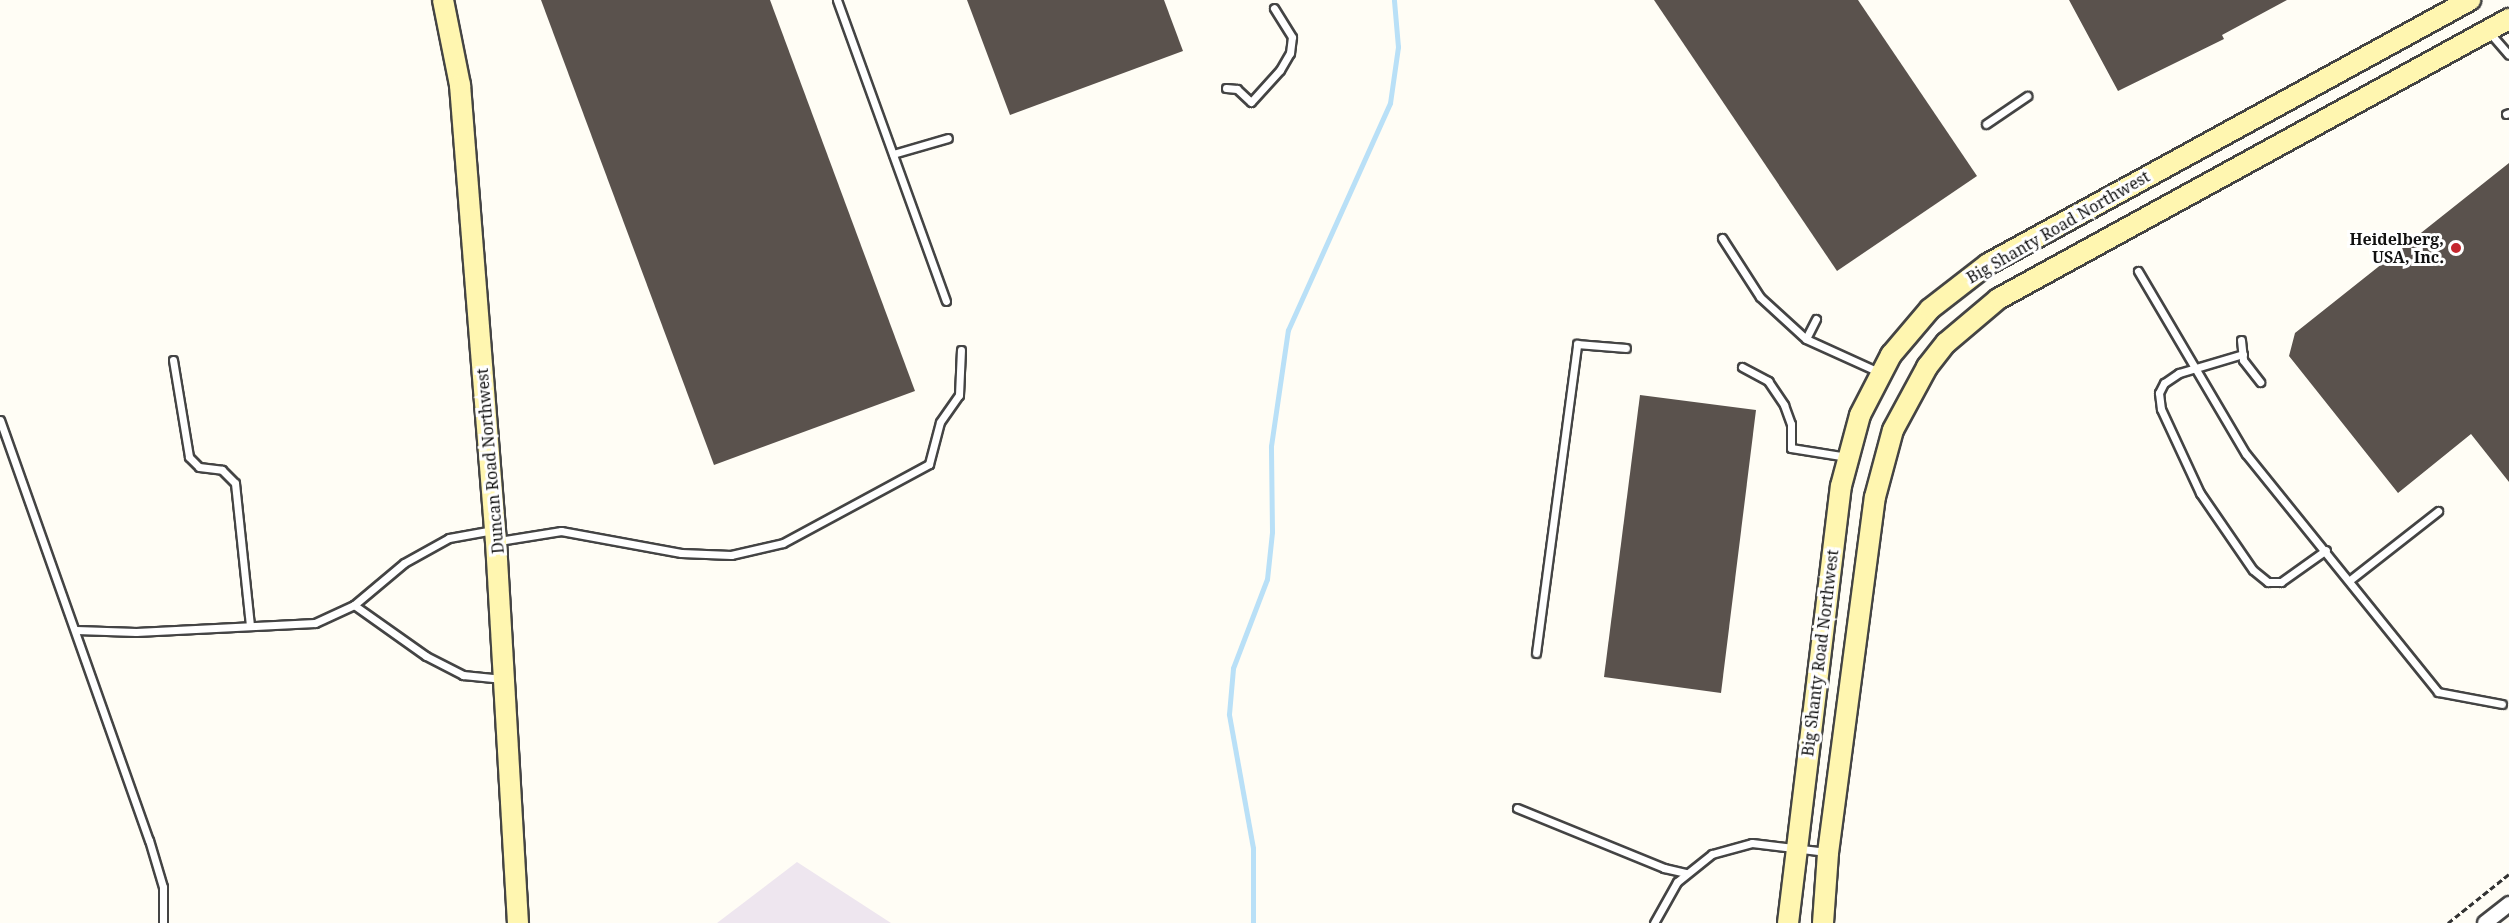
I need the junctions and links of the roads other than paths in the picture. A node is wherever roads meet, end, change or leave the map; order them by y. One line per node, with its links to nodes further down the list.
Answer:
1 (443, 0): 30 (street, Duncan Road Northwest)
2 (837, 0): 12 (lane)
3 (2470, 0): 25 (street, Big Shanty Road Northwest)
4 (1274, 8): 8 (lane)
5 (2509, 18): 6 (street, Big Shanty Road Northwest)
6 (2487, 30): 7 (lane); 41 (street, Big Shanty Road Northwest)
7 (2509, 55)
8 (1226, 88)
9 (2027, 96): 10 (lane)
10 (1986, 124)
11 (948, 138): 12 (lane)
12 (893, 154): 15 (lane)
13 (1722, 238): 17 (lane)
14 (2138, 271): 23 (lane)
15 (946, 302)
16 (1816, 319): 17 (lane)
17 (1806, 339): 25 (lane)
18 (2241, 340): 21 (lane)
19 (1626, 348): 36 (lane)
20 (962, 350): 30 (lane)
21 (2242, 354): 23 (lane); 26 (lane)
22 (173, 360): 34 (lane)
23 (2197, 366): 31 (lane); 31 (lane)
24 (1742, 367): 28 (lane)
25 (1881, 373): 28 (street, Big Shanty Road Northwest)
26 (2260, 382)
27 (0, 420): 35 (lane)
28 (1847, 458): 40 (street, Big Shanty Road Northwest)
29 (2438, 511): 32 (lane)
30 (496, 535): 33 (lane); 37 (street, Duncan Road Northwest)
31 (2326, 550): 32 (lane)
32 (2350, 580): 38 (lane)
33 (354, 605): 34 (lane); 37 (lane)
34 (250, 625): 35 (lane)
35 (76, 630): 44 (lane)
36 (1536, 653)
37 (506, 679): 45 (street, Duncan Road Northwest)
38 (2502, 704)
39 (1518, 808): 42 (lane)
40 (1795, 846): 41 (lane); 42 (lane); 47 (street, Big Shanty Road Northwest)
41 (1828, 853): 48 (street, Big Shanty Road Northwest)
42 (1686, 873): 46 (lane)
43 (2509, 904): 49 (street)
44 (163, 923)
45 (518, 923)
46 (1654, 923)
47 (1788, 923)
48 (1823, 923)
49 (2485, 923)

